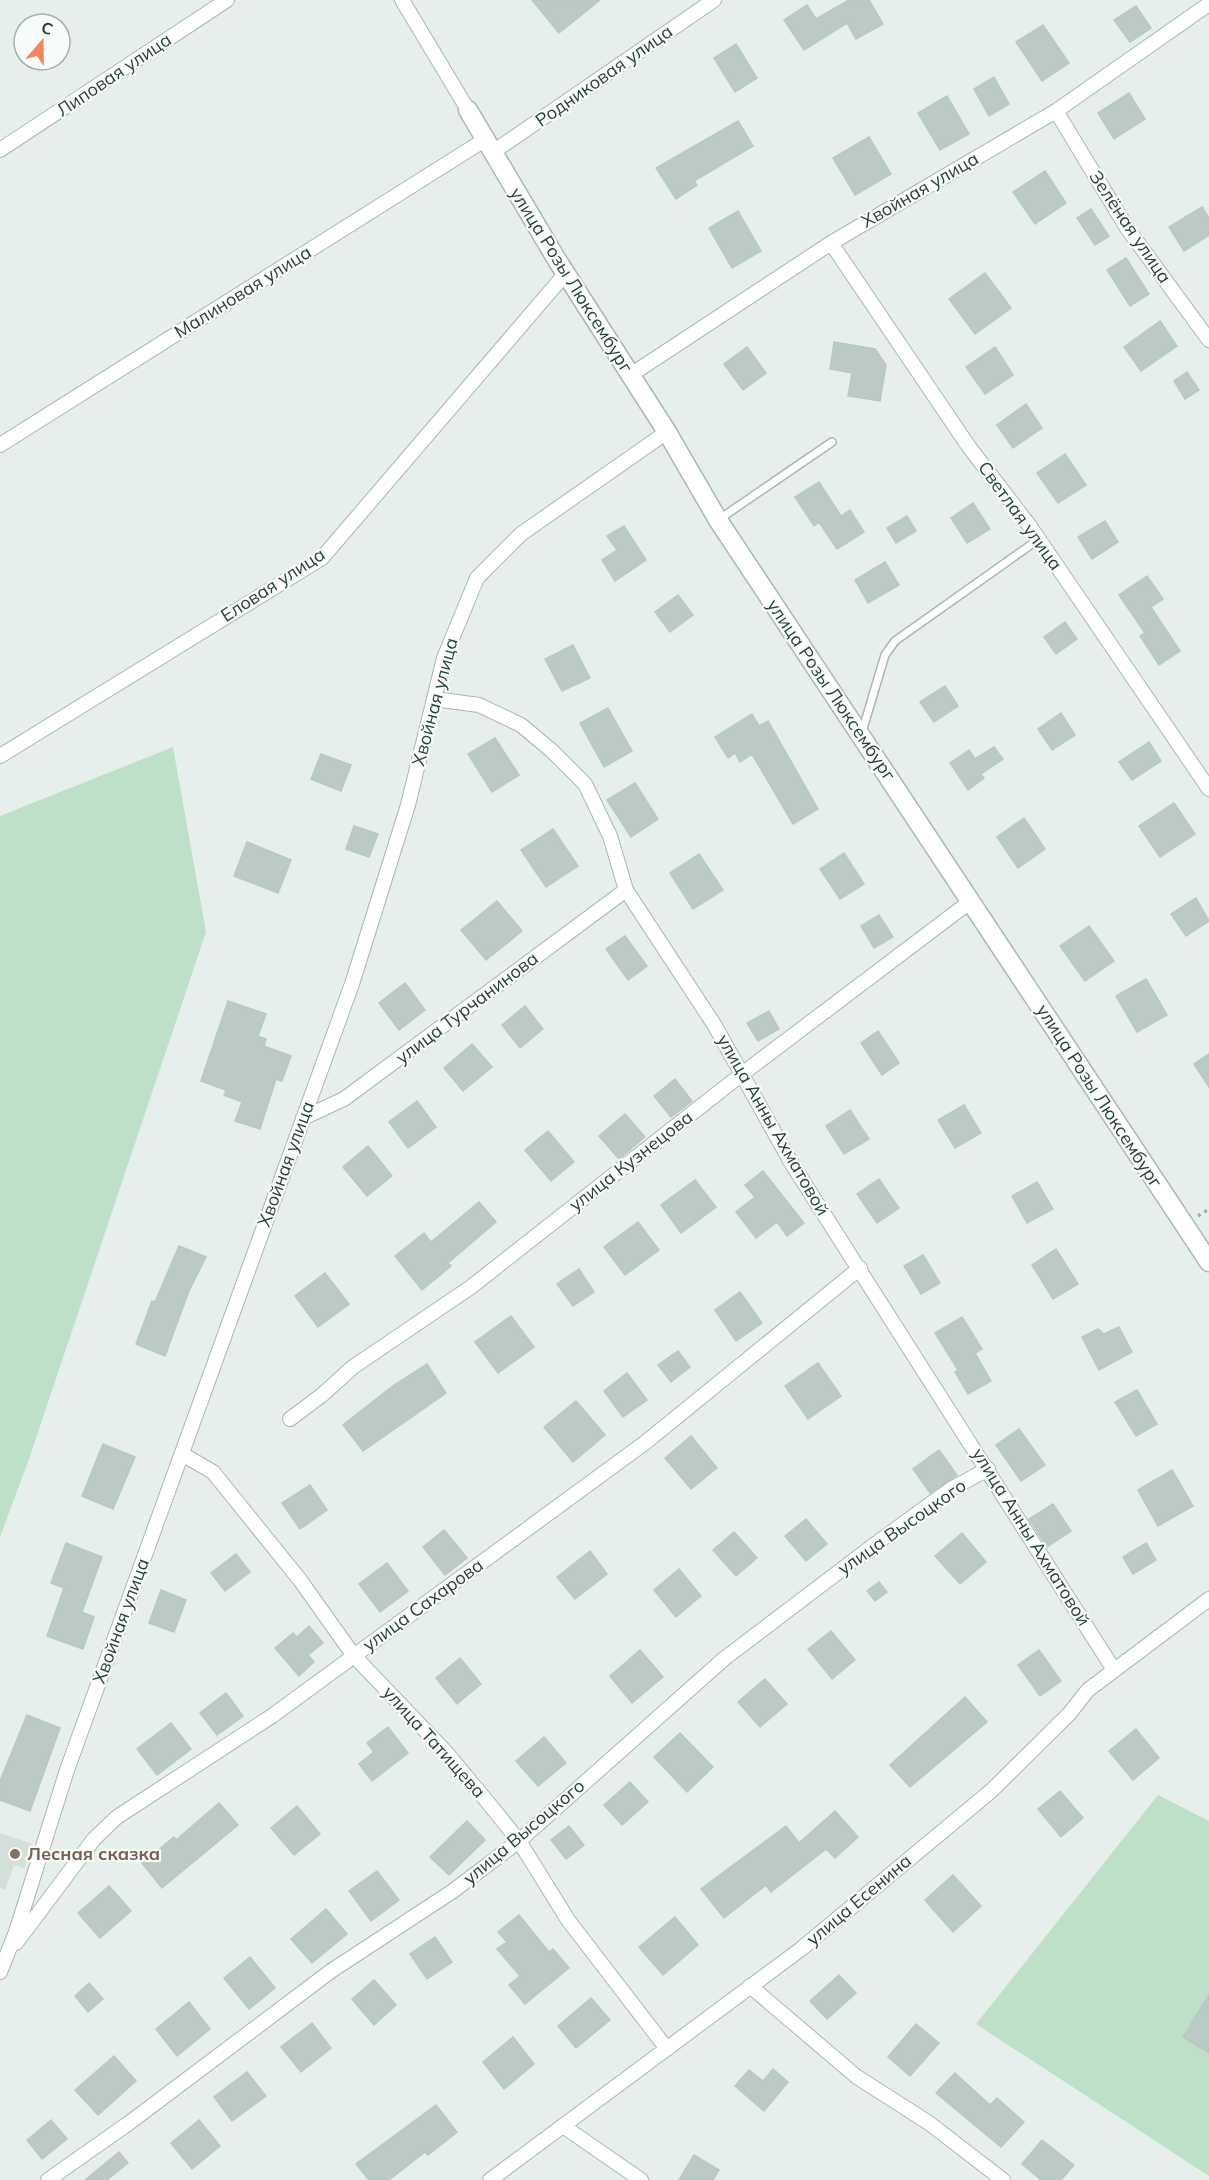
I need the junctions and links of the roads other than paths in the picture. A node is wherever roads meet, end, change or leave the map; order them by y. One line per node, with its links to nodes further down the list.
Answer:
1 (227, 0): 8 (street, Липовая улица)
2 (402, 0): 5 (street)
3 (714, 0): 7 (street, Родниковая улица)
4 (1209, 4): 6 (street, Хвойная улица)
5 (468, 110): 7 (street, улица Розы Люксембург)
6 (1056, 111): 9 (street, Хвойная улица); 11 (street, Зелёная улица)
7 (490, 146): 10 (street, улица Розы Люксембург); 15 (street, Малиновая улица)
8 (0, 150)
9 (831, 243): 12 (street, Хвойная улица); 17 (street, Светлая улица)
10 (566, 273): 12 (street, улица Розы Люксембург); 20 (street, Еловая улица)
11 (1209, 340)
12 (629, 375): 13 (street, улица Розы Люксембург)
13 (667, 432): 16 (street, улица Розы Люксембург); 18 (street, Хвойная улица)
14 (832, 442): 16 (lane)
15 (0, 445)
16 (718, 520): 19 (street, улица Розы Люксембург)
17 (1039, 539): 19 (lane); 21 (street, Светлая улица)
18 (434, 699): 22 (street, улица Анны Ахматовой); 25 (street, Хвойная улица)
19 (861, 735): 23 (street, улица Розы Люксембург)
20 (0, 756)
21 (1209, 789)
22 (626, 890): 24 (street, улица Анны Ахматовой); 25 (street, улица Турчанинова)
23 (971, 901): 24 (street, улица Кузнецова); 26 (street, улица Розы Люксембург)
24 (742, 1074): 27 (street, улица Анны Ахматовой); 28 (street, улица Кузнецова)
25 (303, 1118): 29 (street, Хвойная улица)
26 (1209, 1262)
27 (860, 1268): 30 (street, улица Анны Ахматовой); 32 (street, улица Сахарова)
28 (290, 1419)
29 (182, 1454): 32 (street, улица Татищева); 35 (street, Хвойная улица)
30 (988, 1468): 33 (street, улица Анны Ахматовой); 34 (street, улица Высоцкого)
31 (1209, 1599): 33 (street, улица Есенина)
32 (354, 1656): 34 (street, улица Татищева); 35 (street, улица Сахарова)
33 (1114, 1670): 37 (street, улица Есенина)
34 (519, 1841): 38 (street, улица Татищева); 40 (street, улица Высоцкого)
35 (6, 1958): 36 (street, Хвойная улица)
36 (0, 1972)
37 (750, 1986): 38 (street, улица Есенина); 43 (street)
38 (667, 2049): 39 (street, улица Есенина)
39 (563, 2126): 41 (street, улица Есенина); 42 (street)
40 (48, 2180)
41 (490, 2180)
42 (641, 2180)
43 (1003, 2180)

